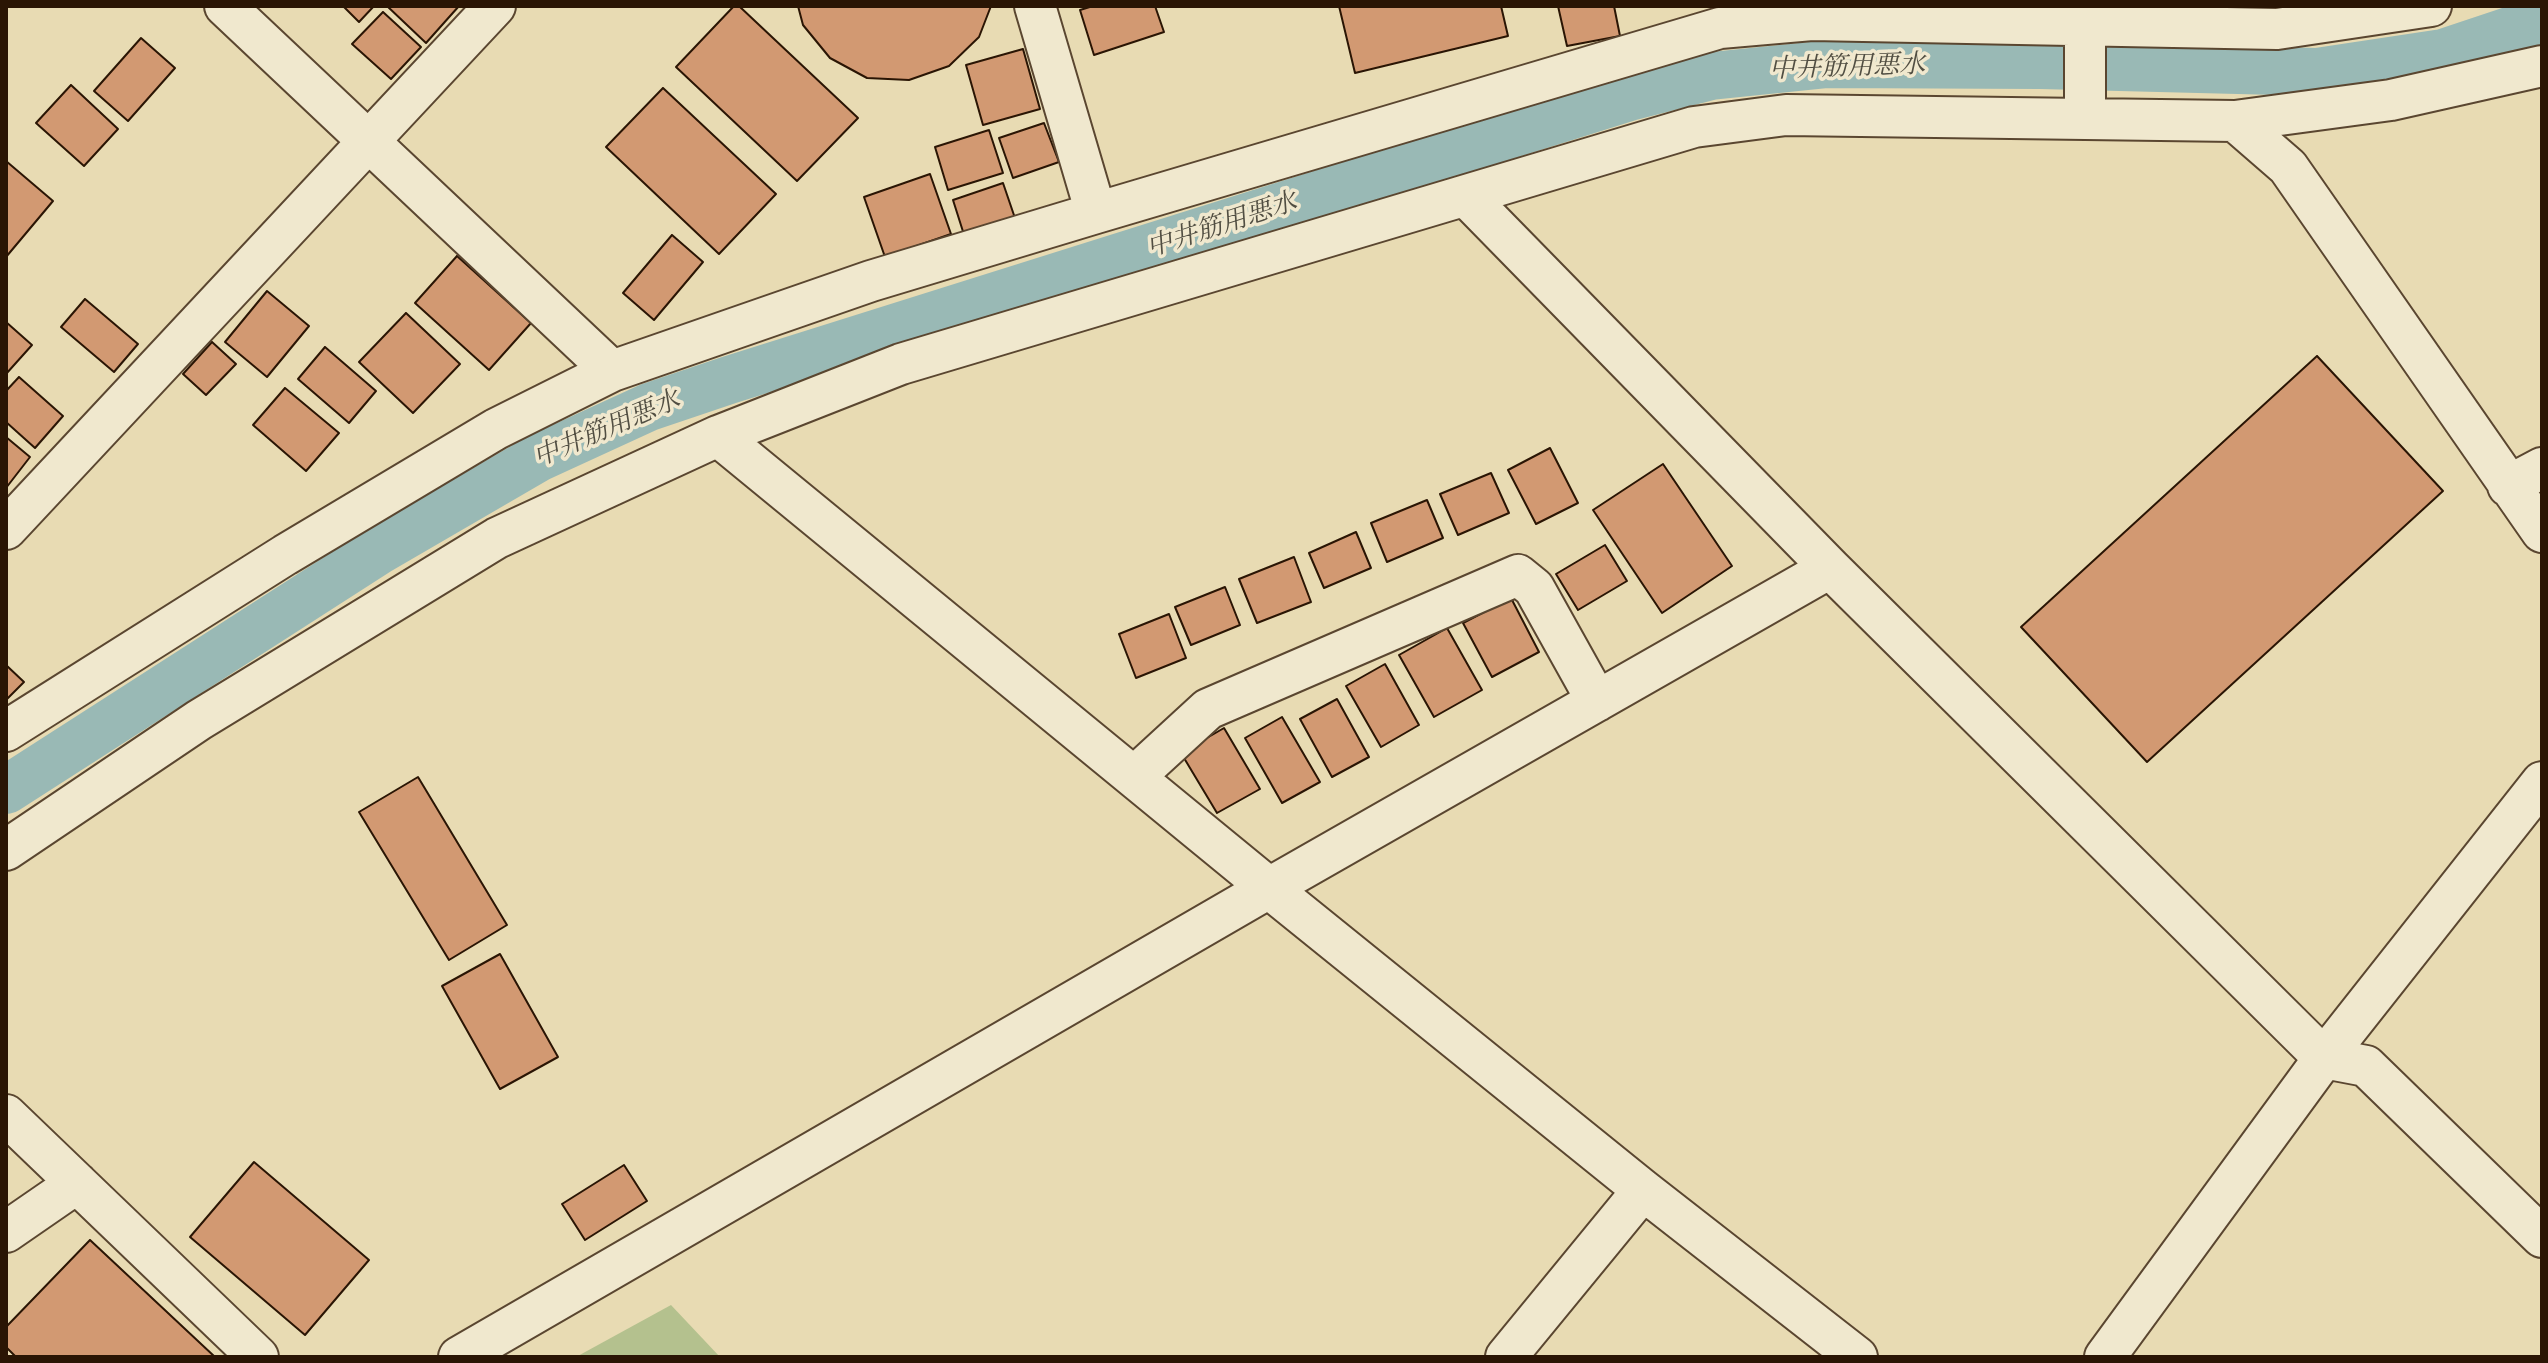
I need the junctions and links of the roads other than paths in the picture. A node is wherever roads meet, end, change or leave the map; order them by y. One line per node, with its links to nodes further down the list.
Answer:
1 (225, 6): 9 (street)
2 (495, 6): 9 (street)
3 (1035, 6): 11 (street)
4 (2431, 6): 5 (street)
5 (2085, 26): 7 (street); 11 (street)
6 (2542, 66): 8 (street)
7 (2085, 118): 8 (street); 10 (street)
8 (2235, 121): 14 (street)
9 (369, 141): 12 (street); 15 (street)
10 (1466, 196): 13 (street); 17 (street)
11 (1096, 213): 12 (street)
12 (612, 371): 19 (street)
13 (718, 436): 20 (street); 22 (street)
14 (2525, 477): 16 (street)
15 (6, 529)
16 (2542, 532)
17 (1830, 568): 18 (street); 24 (street)
18 (1597, 701): 20 (street); 23 (street)
19 (6, 731)
20 (1134, 777): 23 (street)
21 (2542, 782): 24 (street)
22 (6, 850)
23 (1269, 888): 27 (street); 31 (street)
24 (2324, 1058): 29 (street); 34 (street)
25 (6, 1115): 26 (street)
26 (77, 1183): 28 (street); 30 (street)
27 (1643, 1190): 32 (street); 33 (street)
28 (6, 1232)
29 (2542, 1237)
30 (258, 1357)
31 (459, 1357)
32 (1506, 1357)
33 (1857, 1357)
34 (2105, 1357)

